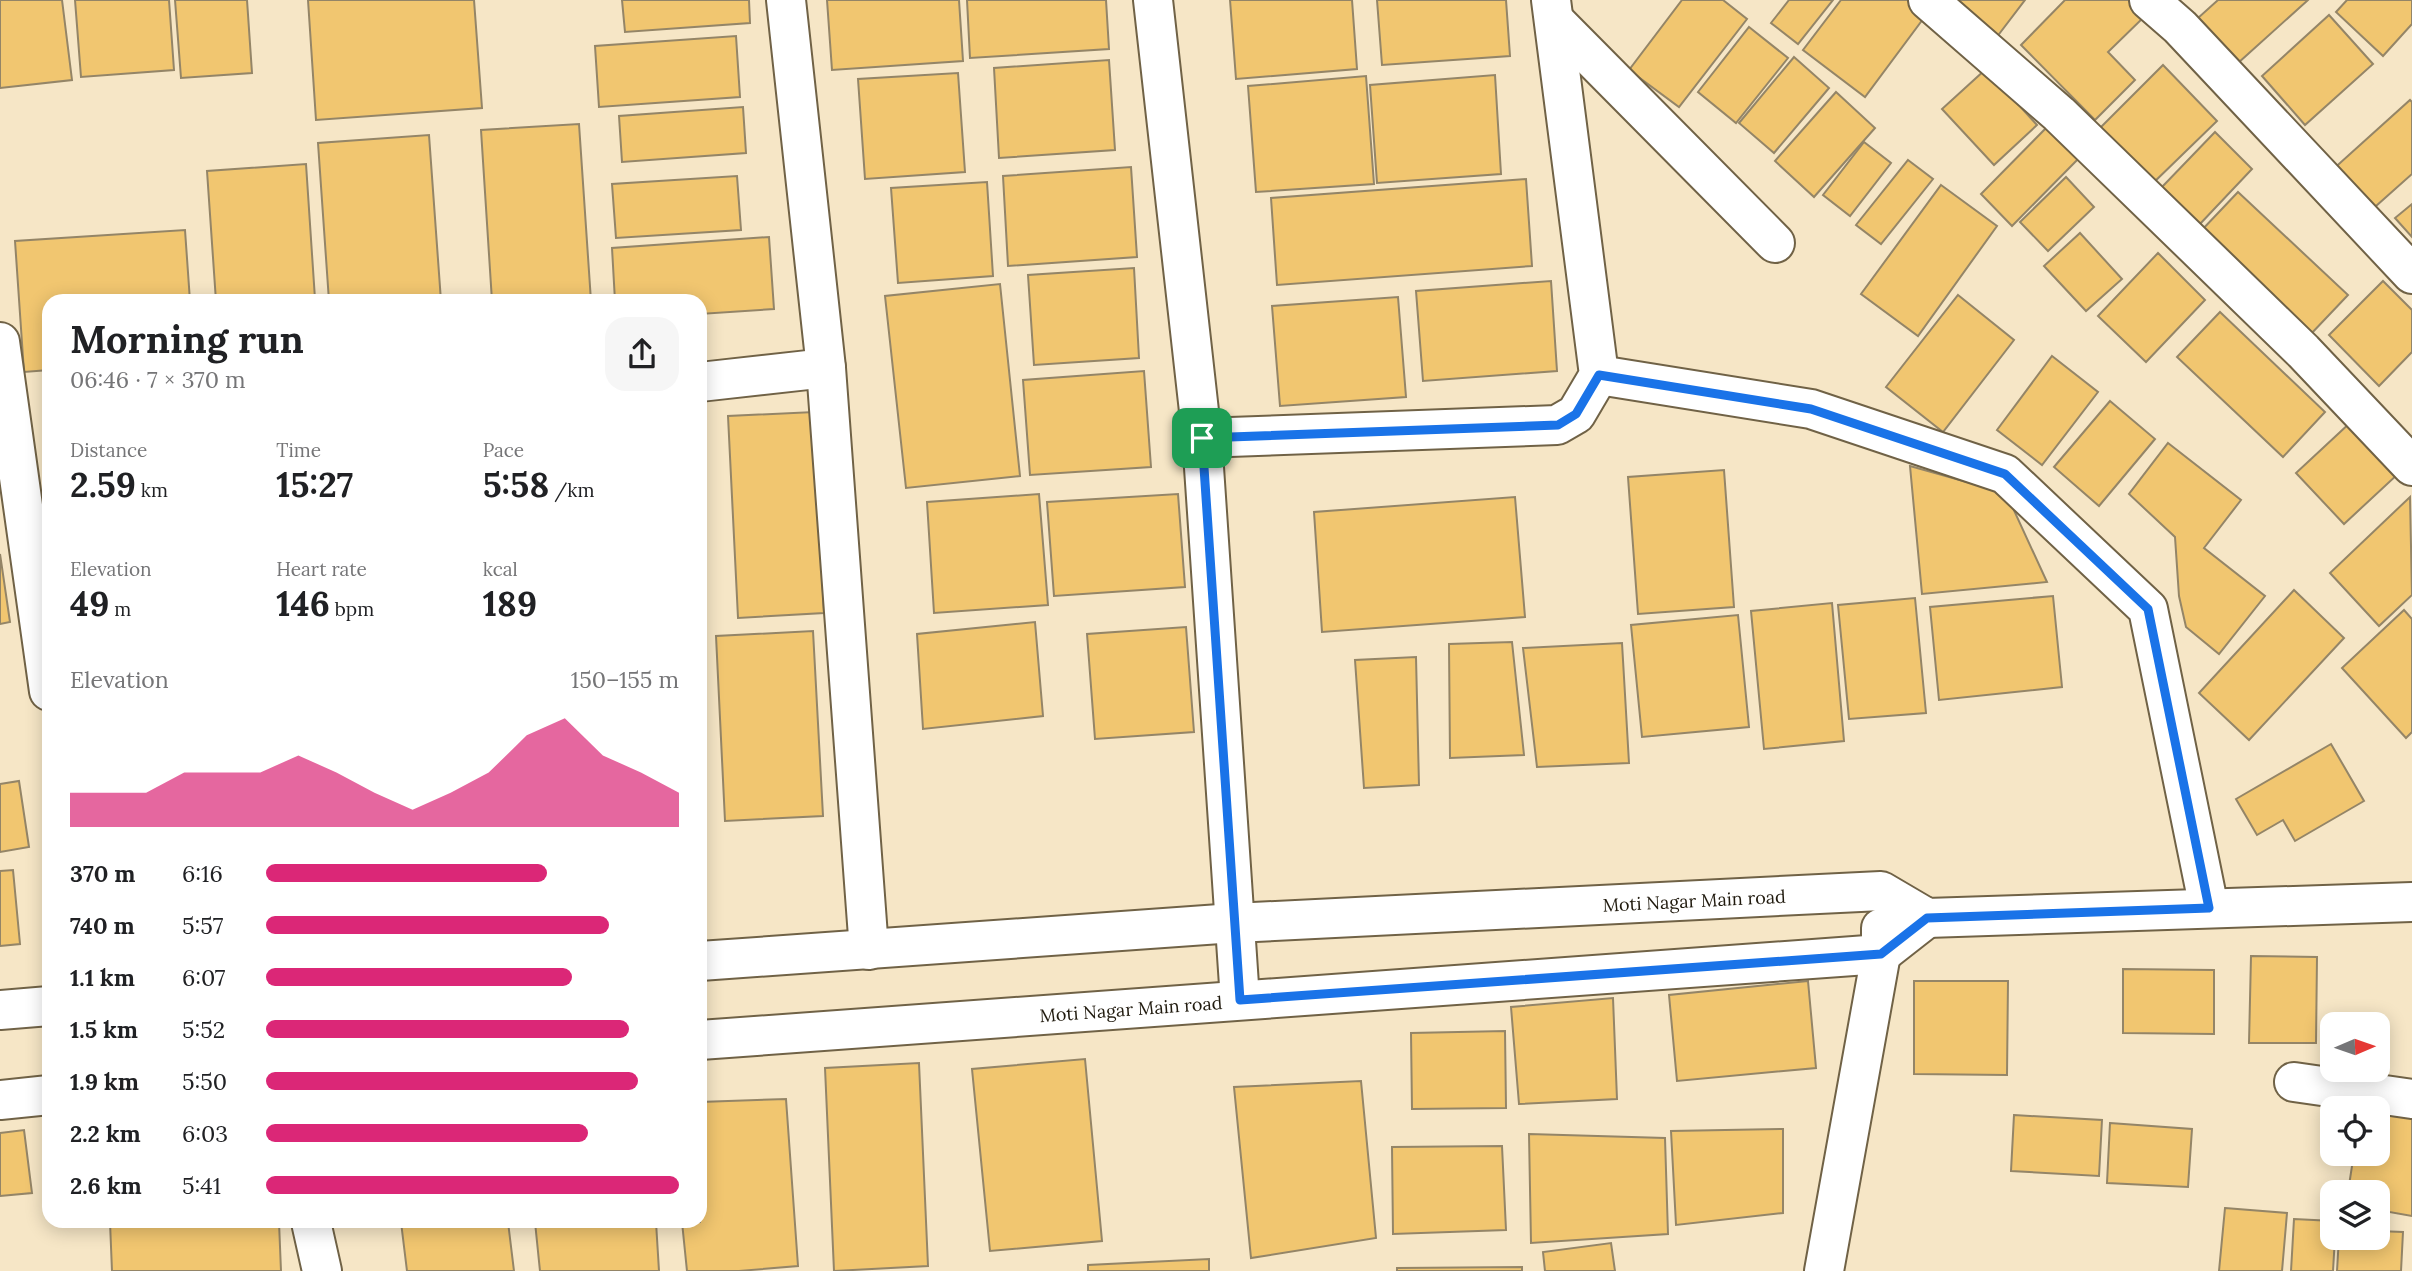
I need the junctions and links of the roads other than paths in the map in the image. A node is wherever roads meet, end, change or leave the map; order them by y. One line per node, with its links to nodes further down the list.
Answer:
1 (786, 0): 9 (street)
2 (1153, 0): 12 (street)
3 (1928, 0): 14 (street)
4 (2149, 0): 7 (street)
5 (1553, 10): 6 (street); 10 (street)
6 (1775, 243)
7 (2412, 274)
8 (0, 342): 13 (street)
9 (826, 369): 11 (street); 21 (street)
10 (1599, 375): 12 (street); 18 (street)
11 (707, 381)
12 (1202, 438): 20 (street)
13 (19, 443): 15 (street)
14 (2412, 466)
15 (42, 633)
16 (1881, 891): 19 (street); 20 (street, Moti Nagar Main road); 22 (street)
17 (2412, 902): 18 (street)
18 (2209, 908): 19 (street)
19 (1927, 918): 22 (street)
20 (1234, 923): 21 (street, Moti Nagar Main road); 24 (street)
21 (869, 950): 23 (street, Moti Nagar Main road)
22 (1881, 954): 24 (street, Moti Nagar Main road); 34 (street)
23 (707, 961)
24 (1240, 1000): 27 (street, Moti Nagar Main road)
25 (42, 1007): 26 (street)
26 (0, 1010)
27 (707, 1039)
28 (2294, 1082): 30 (street)
29 (42, 1096): 31 (street)
30 (2412, 1099)
31 (0, 1100)
32 (312, 1228): 33 (street)
33 (322, 1271)
34 (1824, 1271)

